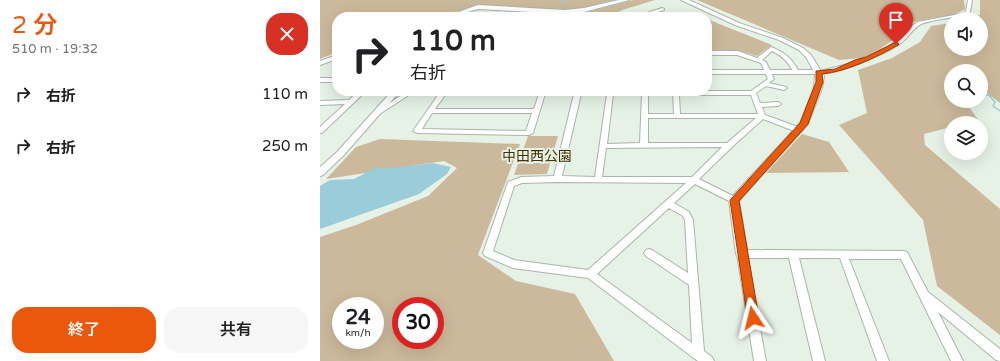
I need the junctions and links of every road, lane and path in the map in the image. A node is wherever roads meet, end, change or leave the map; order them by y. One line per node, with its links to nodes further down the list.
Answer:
1 (626, 0): 6 (street)
2 (684, 0): 9 (street)
3 (970, 0): 18 (street)
4 (662, 9): 8 (street)
5 (463, 12): 7 (street)
6 (565, 12)
7 (565, 12)
8 (653, 12)
9 (710, 12)
10 (712, 13): 18 (street)
11 (712, 53): 13 (street)
12 (332, 59): 14 (street)
13 (759, 59): 16 (street); 17 (street)
14 (320, 63)
15 (712, 72): 16 (street)
16 (768, 72): 17 (street); 21 (street)
17 (796, 72): 18 (street)
18 (818, 72): 44 (street)
19 (320, 80): 20 (street)
20 (332, 80)
21 (765, 84): 22 (street); 24 (street)
22 (784, 88)
23 (712, 92): 24 (street)
24 (753, 93): 37 (street)
25 (358, 96): 34 (street)
26 (392, 96): 40 (street)
27 (404, 96): 40 (street)
28 (441, 96): 38 (street)
29 (542, 96): 39 (street)
30 (577, 96): 50 (street)
31 (609, 96): 46 (street)
32 (645, 96): 41 (street)
33 (676, 96): 42 (street)
34 (352, 102): 35 (street); 45 (street)
35 (320, 103)
36 (778, 104): 37 (street)
37 (757, 105): 43 (street)
38 (431, 111): 39 (street); 39 (street)
39 (536, 111)
40 (378, 112): 49 (street)
41 (644, 116): 42 (street); 47 (street)
42 (677, 116): 43 (street)
43 (762, 116): 44 (street); 48 (street)
44 (799, 130): 53 (street)
45 (320, 131)
46 (603, 146): 47 (street); 51 (street)
47 (644, 146): 48 (street)
48 (729, 146): 52 (street)
49 (320, 173)
50 (557, 180): 51 (street); 59 (street)
51 (598, 180): 52 (street)
52 (694, 180): 53 (street); 54 (street)
53 (734, 200): 56 (street)
54 (668, 203): 59 (street); 60 (street)
55 (649, 253): 60 (street)
56 (742, 254): 58 (street); 65 (street)
57 (843, 254): 58 (street); 61 (street); 67 (street)
58 (793, 255): 66 (street)
59 (590, 274): 62 (street)
60 (693, 282): 62 (street)
61 (924, 294): 63 (street); 68 (street)
62 (699, 355): 64 (street)
63 (1000, 356)
64 (708, 361)
65 (760, 361)
66 (819, 361)
67 (883, 361)
68 (957, 361)

